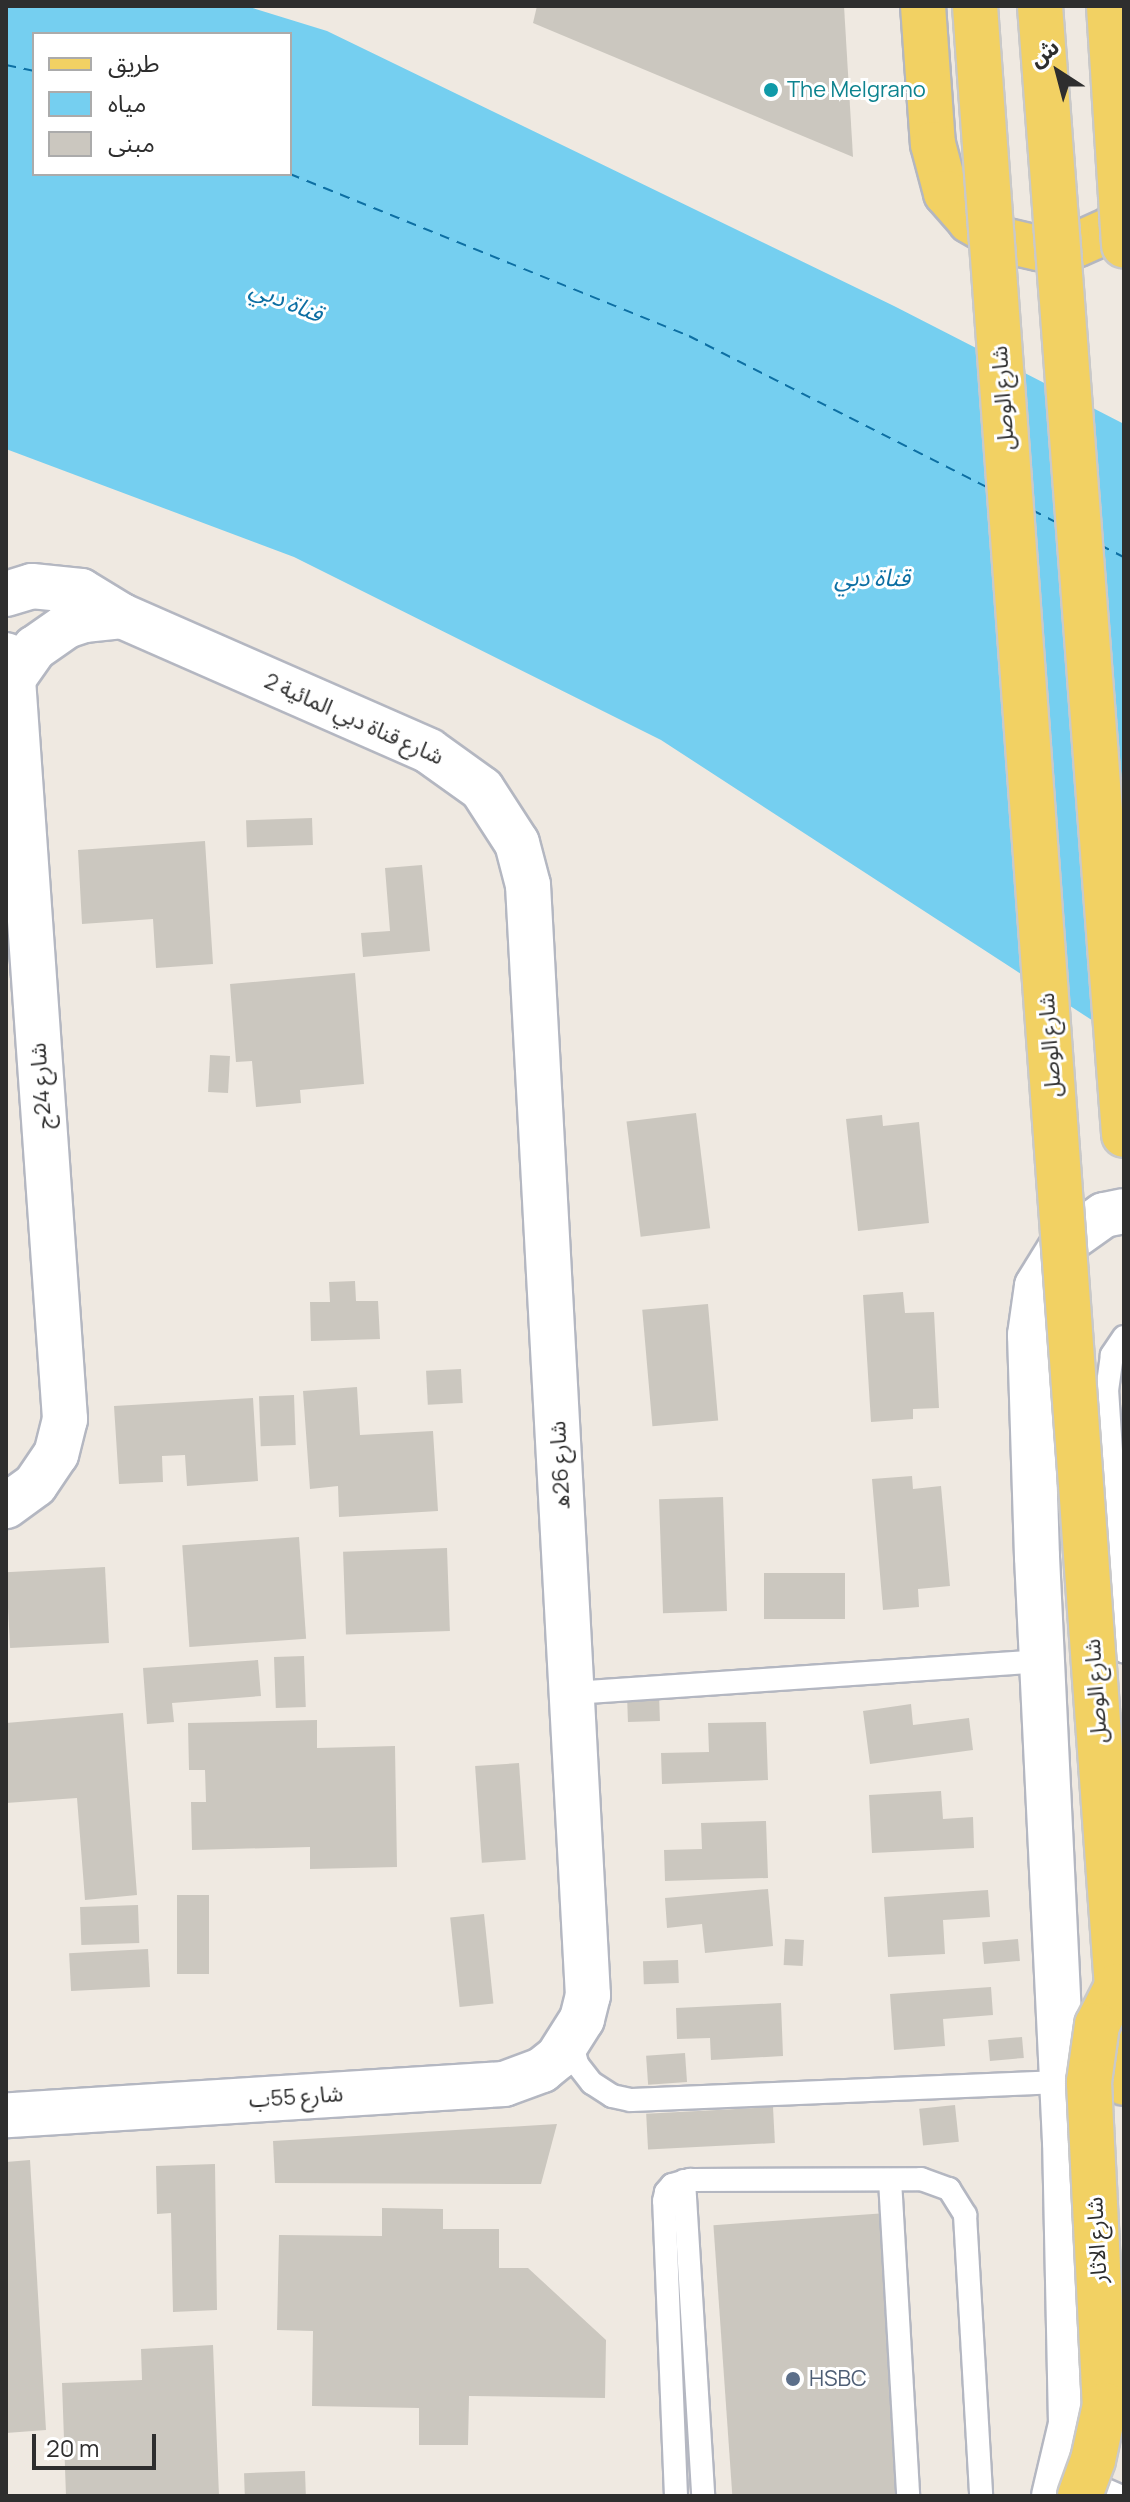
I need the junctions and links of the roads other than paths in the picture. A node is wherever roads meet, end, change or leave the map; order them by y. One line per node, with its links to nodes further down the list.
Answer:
1 (923, 6): 5 (main road)
2 (975, 6): 19 (main road, شارع الوصل, bridge)
3 (1040, 6): 12 (main road, bridge)
4 (1109, 6): 6 (main road, bridge)
5 (1124, 217)
6 (1124, 246)
7 (6, 594): 8 (street, شارع قناة دبي المائية 2)
8 (122, 616): 9 (street); 10 (street, شارع قناة دبي المائية 2)
9 (10, 667): 11 (street, شارع 24ج)
10 (528, 885): 18 (street, شارع 26ه)
11 (19, 949): 15 (street, شارع 24ج)
12 (1124, 1135)
13 (1124, 1211): 17 (street)
14 (1124, 1337): 16 (lane)
15 (20, 1496)
16 (1124, 1651)
17 (1043, 1661): 18 (lane); 21 (street)
18 (573, 1693): 20 (street, شارع 26ه)
19 (1117, 1986): 22 (main road, شارع الوصل); 27 (main road, شارع الاثار, bridge)
20 (571, 2041): 21 (lane); 23 (street, شارع 55ب)
21 (1061, 2082): 24 (street)
22 (1124, 2085): 24 (lane)
23 (6, 2115)
24 (1065, 2142): 27 (street)
25 (890, 2180): 26 (lane); 30 (lane); 31 (lane)
26 (684, 2181): 28 (lane); 29 (lane)
27 (1065, 2487): 32 (lane)
28 (676, 2496)
29 (703, 2496)
30 (908, 2496)
31 (981, 2496)
32 (1120, 2496)

